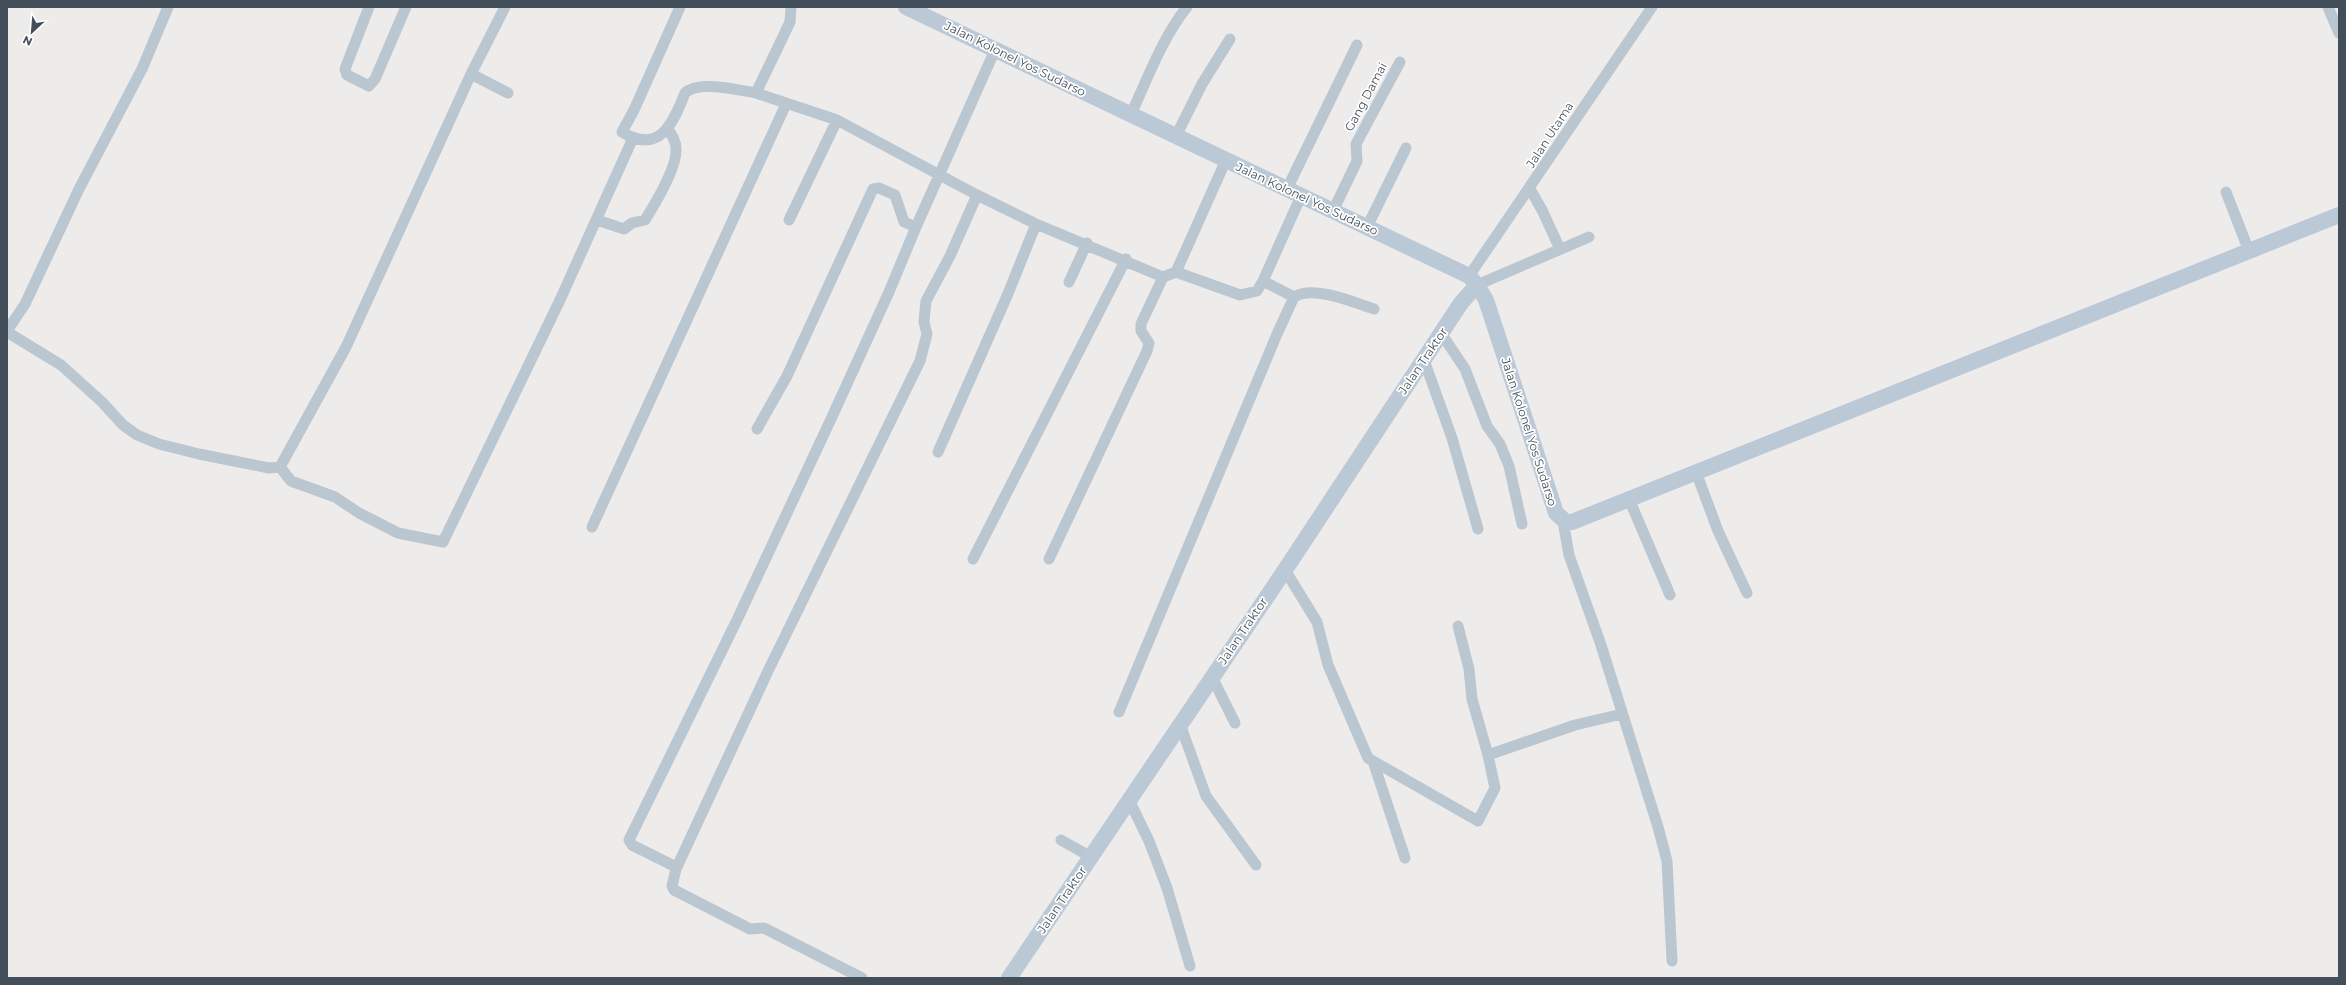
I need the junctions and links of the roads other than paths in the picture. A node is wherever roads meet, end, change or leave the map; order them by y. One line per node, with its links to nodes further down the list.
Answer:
1 (168, 7): 51 (street)
2 (369, 7): 3 (street)
3 (406, 7)
4 (505, 7): 16 (street)
5 (680, 7): 24 (street)
6 (791, 7): 18 (street)
7 (906, 7): 14 (street, Jalan Kolonel Yos Sudarso)
8 (1187, 7): 20 (street)
9 (1652, 7): 28 (street, Jalan Utama)
10 (2328, 7): 11 (street)
11 (2339, 32)
12 (1230, 39): 23 (street)
13 (1357, 45): 29 (street)
14 (995, 50): 20 (street, Jalan Kolonel Yos Sudarso); 27 (street)
15 (1400, 62): 32 (street, Gang Damai)
16 (471, 74): 17 (street); 56 (street)
17 (508, 93)
18 (756, 93): 19 (street); 22 (street)
19 (786, 104): 21 (street); 61 (street)
20 (1131, 114): 23 (street, Jalan Kolonel Yos Sudarso)
21 (838, 120): 27 (street); 35 (street)
22 (668, 129): 24 (street); 34 (street)
23 (1176, 136): 26 (street, Jalan Kolonel Yos Sudarso)
24 (632, 138): 34 (street)
25 (1406, 148): 37 (street)
26 (1226, 160): 29 (street, Jalan Kolonel Yos Sudarso); 44 (street)
27 (939, 176): 31 (street); 38 (street)
28 (1530, 190): 41 (street); 47 (street, Jalan Utama)
29 (1294, 192): 32 (street, Jalan Kolonel Yos Sudarso); 46 (street)
30 (2226, 192): 42 (street)
31 (977, 195): 36 (street); 81 (street)
32 (1333, 210): 37 (street, Jalan Kolonel Yos Sudarso)
33 (2339, 215): 42 (street)
34 (597, 220): 56 (street)
35 (789, 220)
36 (1036, 224): 40 (street); 55 (street)
37 (1367, 227): 47 (street, Jalan Kolonel Yos Sudarso)
38 (916, 228): 54 (street); 81 (street)
39 (1589, 237): 41 (street)
40 (1087, 243): 43 (street); 48 (street)
41 (1560, 249): 47 (street)
42 (2249, 251): 57 (street)
43 (1126, 259): 45 (street); 63 (street)
44 (1176, 272): 45 (street); 46 (street)
45 (1163, 277): 64 (street)
46 (1263, 281): 49 (street)
47 (1473, 281): 52 (street, Jalan Traktor); 59 (street, Jalan Kolonel Yos Sudarso)
48 (1068, 282)
49 (1294, 297): 50 (street); 70 (street)
50 (1374, 309)
51 (7, 331): 56 (street)
52 (1441, 333): 53 (street, Jalan Traktor); 60 (street)
53 (1424, 360): 62 (street); 65 (street, Jalan Traktor)
54 (757, 429)
55 (938, 452)
56 (280, 467)
57 (1696, 472): 58 (street); 66 (street)
58 (1629, 499): 59 (street); 67 (street)
59 (1563, 521): 71 (street)
60 (1522, 524)
61 (592, 527)
62 (1478, 529)
63 (973, 559)
64 (1049, 559)
65 (1285, 570): 69 (street, Jalan Traktor); 75 (street)
66 (1747, 594)
67 (1670, 595)
68 (1458, 626): 74 (street)
69 (1212, 677): 72 (street); 73 (street, Jalan Traktor)
70 (1119, 712)
71 (1622, 714): 74 (street); 82 (street)
72 (1236, 723)
73 (1180, 724): 76 (street, Jalan Traktor); 80 (street)
74 (1488, 755): 75 (street)
75 (1372, 761): 79 (street)
76 (1130, 800): 78 (street, Jalan Traktor); 83 (street)
77 (1061, 840): 78 (street)
78 (1091, 857): 85 (street, Jalan Traktor)
79 (1406, 858)
80 (1256, 865)
81 (676, 869): 84 (street)
82 (1672, 961)
83 (1190, 966)
84 (862, 978)
85 (1009, 978)

